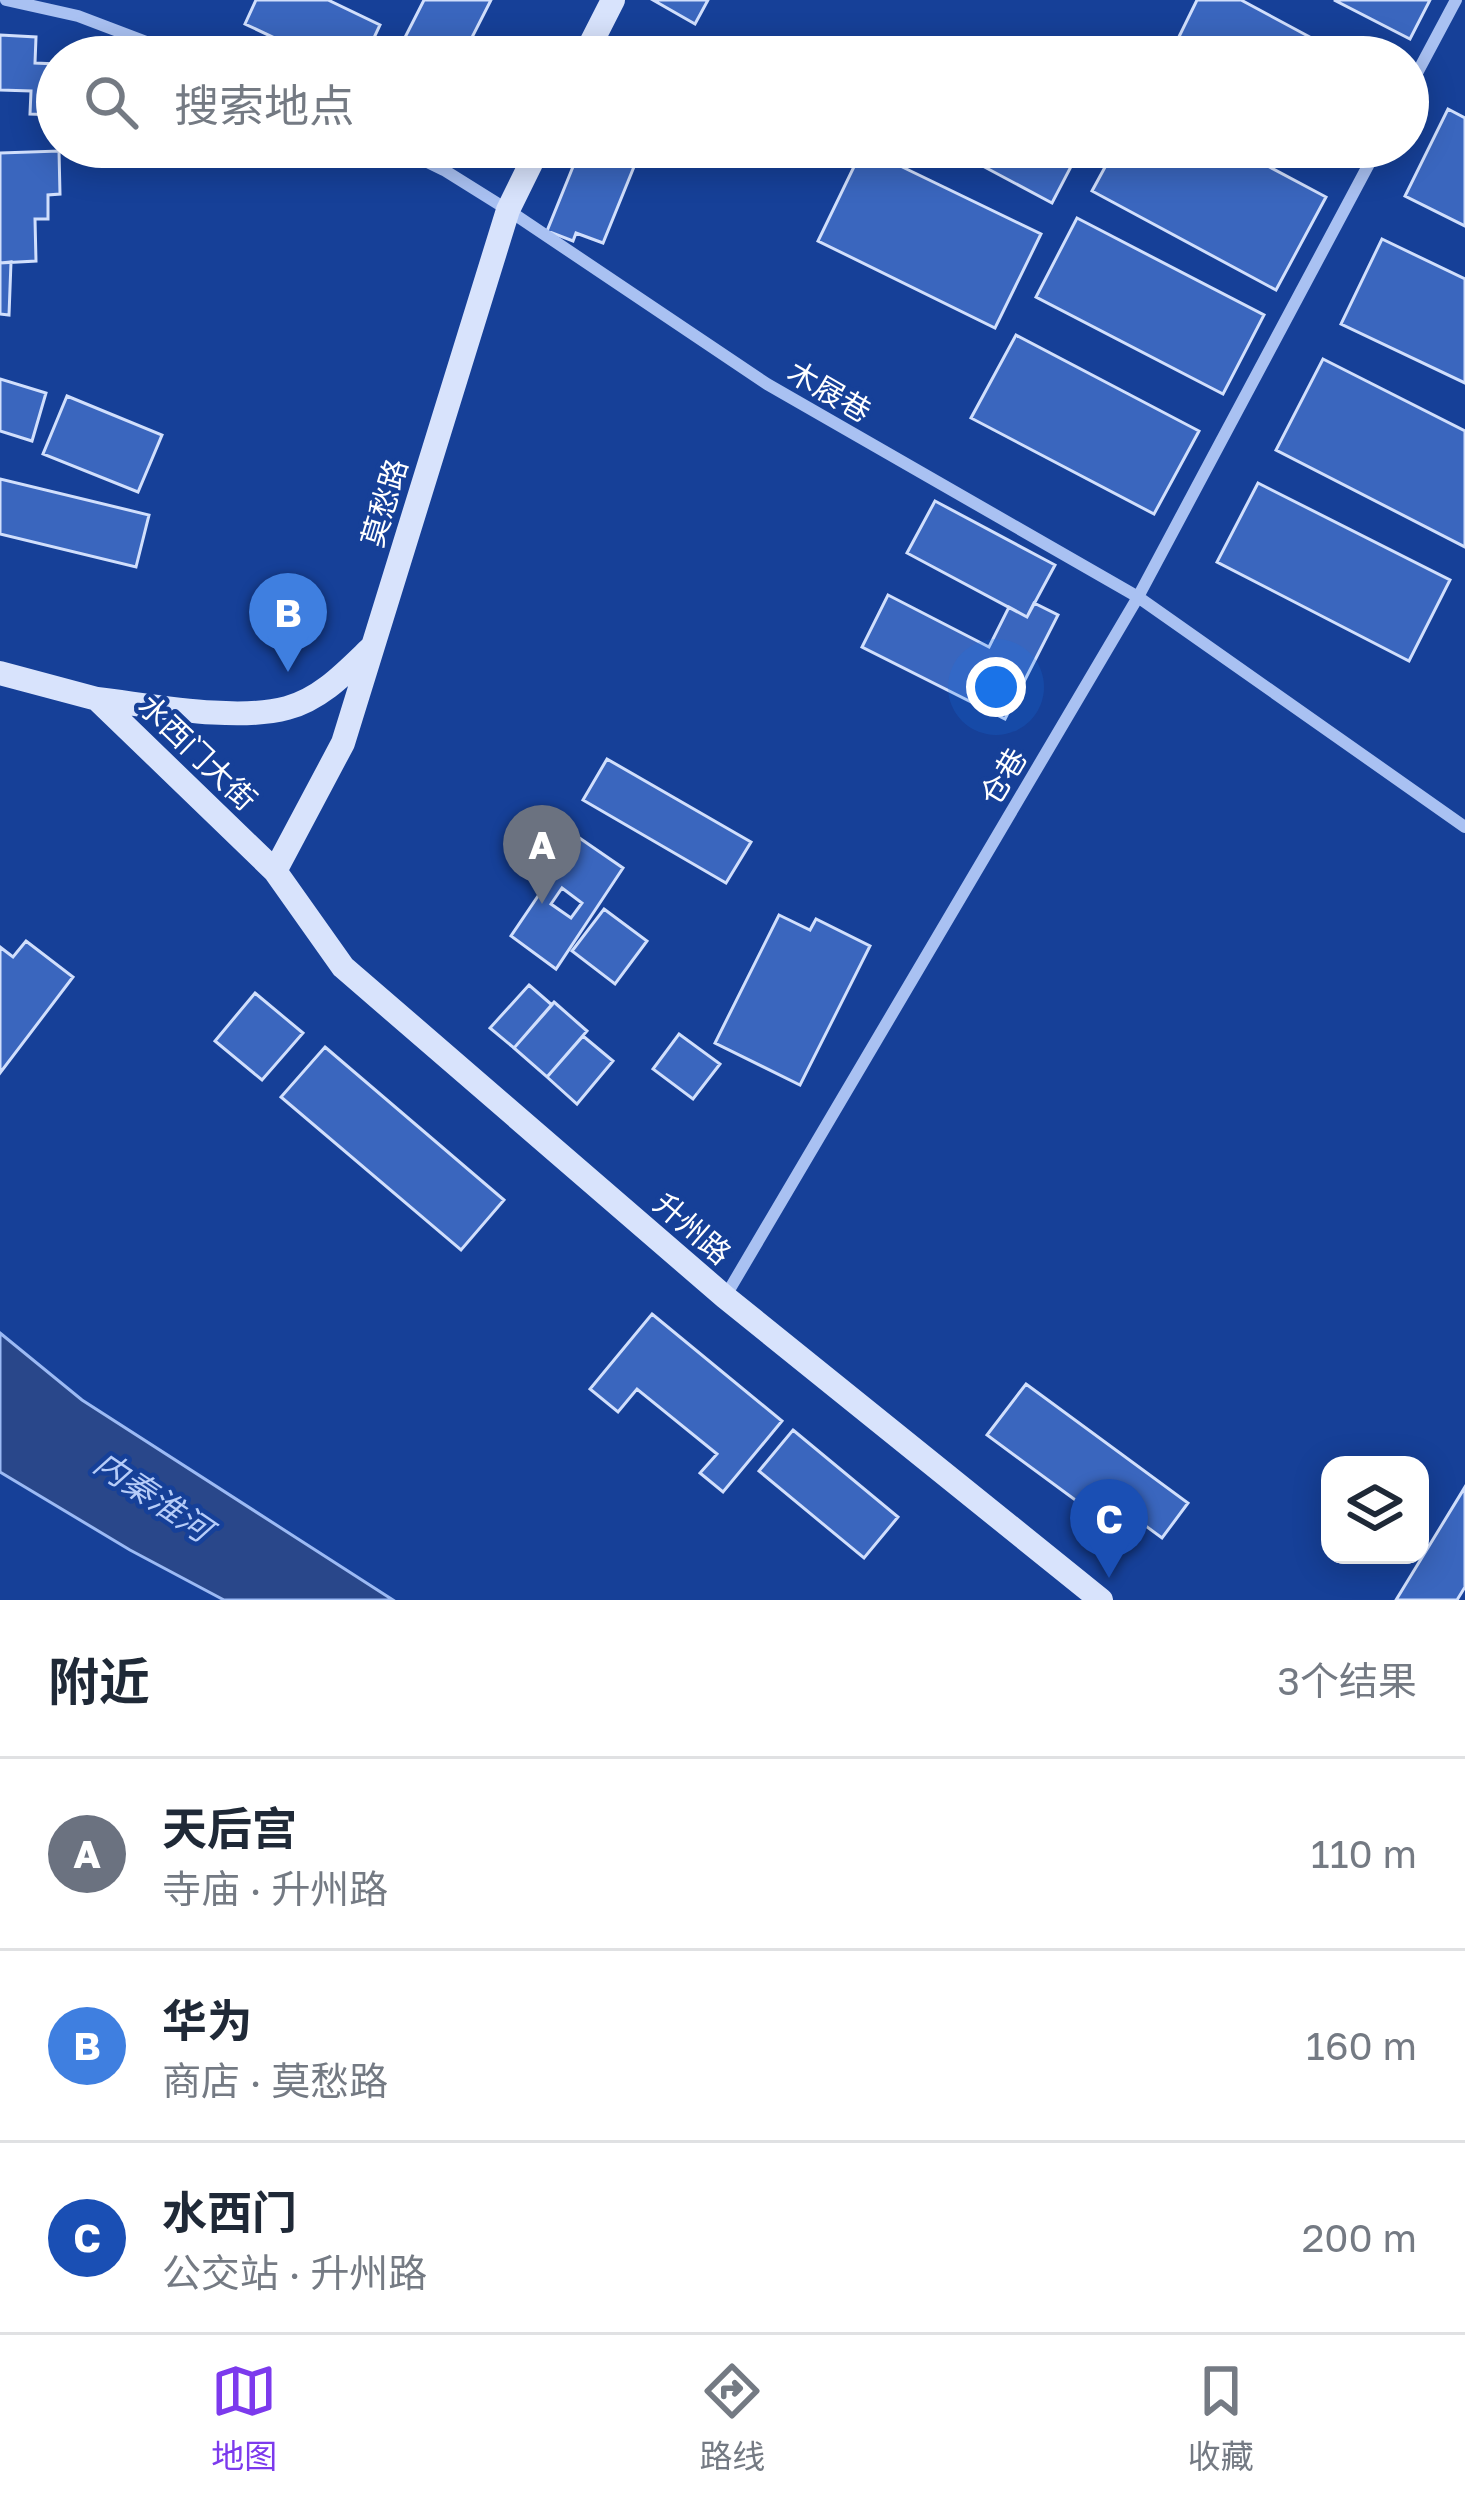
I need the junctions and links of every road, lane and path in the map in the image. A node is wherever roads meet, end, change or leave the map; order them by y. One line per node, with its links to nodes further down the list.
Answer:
1 (6, 0): 4 (street)
2 (613, 0): 5 (main road)
3 (1456, 0): 6 (street)
4 (131, 36)
5 (595, 36)
6 (1429, 51)
7 (440, 168): 10 (street, 木屐巷)
8 (529, 168): 10 (main road, 莫愁路)
9 (1367, 168): 11 (street, 仓巷)
10 (508, 210): 11 (street, 木屐巷); 12 (main road, 莫愁路)
11 (1138, 597): 15 (street, 木屐巷); 17 (street, 仓巷)
12 (372, 646): 14 (main road); 16 (main road, 莫愁路)
13 (0, 673): 14 (main road, 水西门大街)
14 (97, 699): 16 (main road, 水西门大街)
15 (1465, 827)
16 (275, 871): 17 (main road, 升州路)
17 (725, 1297): 18 (main road, 升州路)
18 (1101, 1600)

